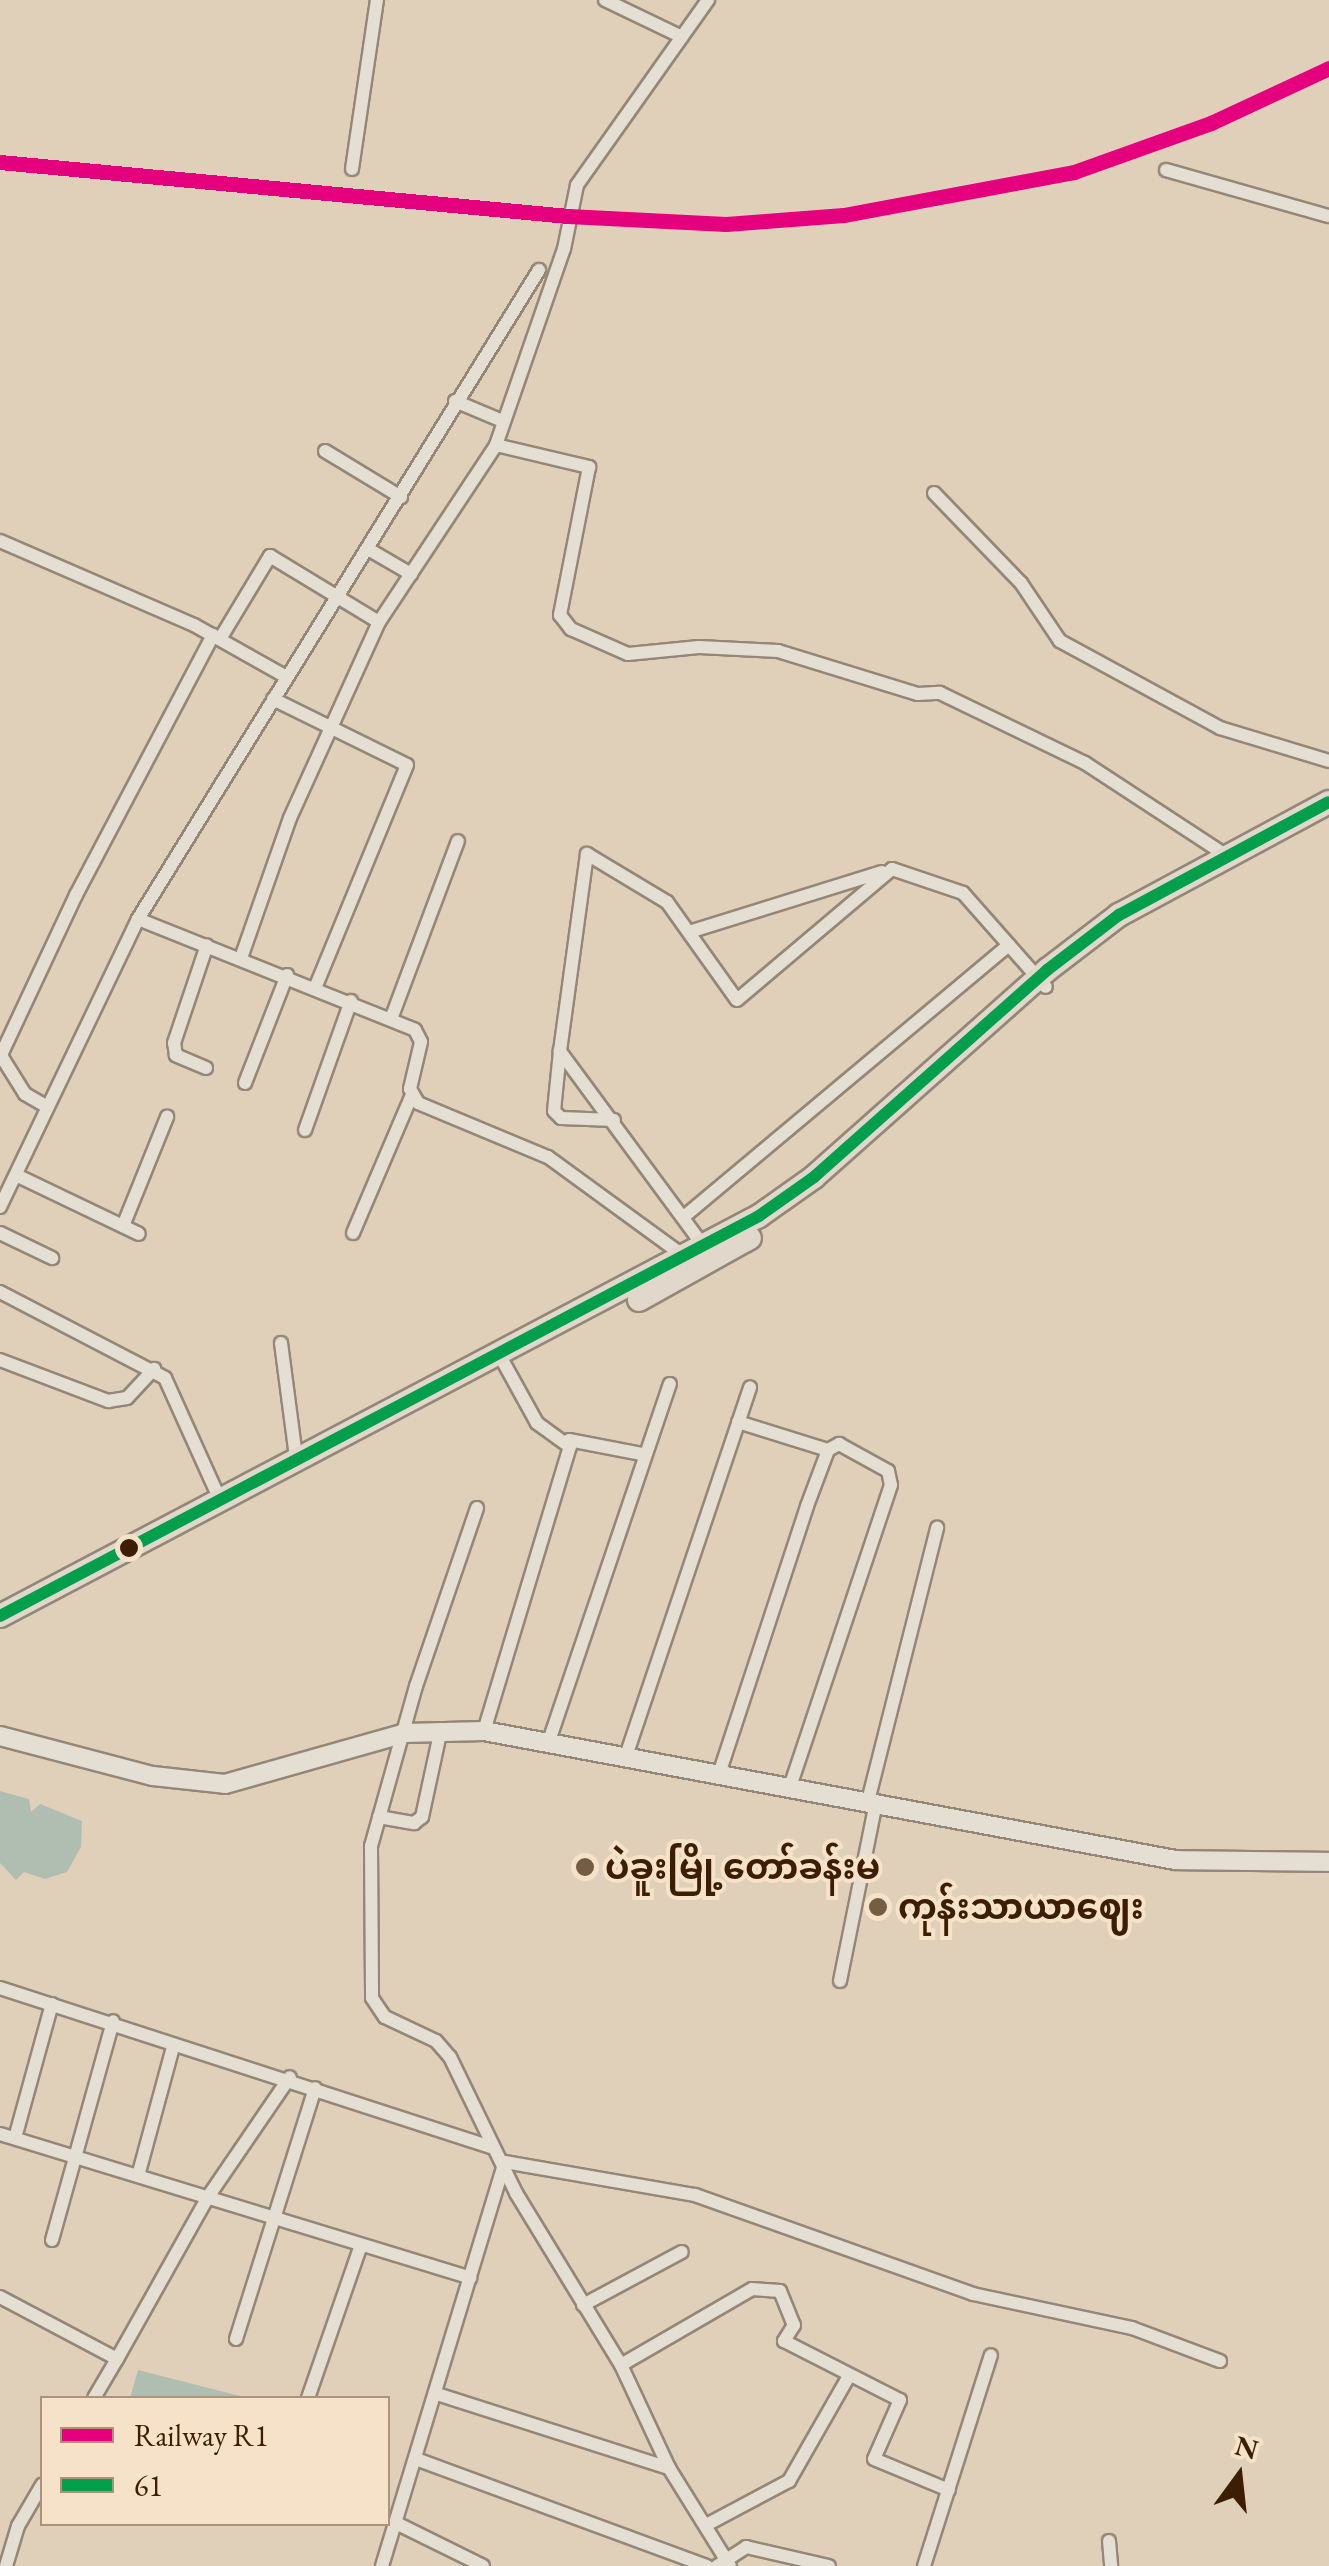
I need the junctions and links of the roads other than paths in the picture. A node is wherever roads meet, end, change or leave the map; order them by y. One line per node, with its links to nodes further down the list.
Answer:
1 (377, 0): 5 (street)
2 (605, 0): 4 (street)
3 (708, 0): 4 (street)
4 (682, 38): 10 (street)
5 (352, 168)
6 (1166, 170): 7 (street)
7 (1329, 216)
8 (539, 270): 9 (street)
9 (455, 401): 10 (street); 14 (street)
10 (500, 420): 11 (street)
11 (496, 445): 17 (street); 28 (street)
12 (325, 451): 14 (street)
13 (934, 493): 24 (street)
14 (401, 498): 16 (street)
15 (0, 541): 20 (street)
16 (368, 549): 17 (street); 18 (street)
17 (411, 574): 19 (street)
18 (340, 594): 19 (street); 20 (street); 21 (street)
19 (378, 622): 23 (street)
20 (216, 637): 21 (street); 41 (street)
21 (285, 676): 22 (street)
22 (272, 698): 23 (street); 30 (street)
23 (334, 728): 34 (street); 37 (street)
24 (1329, 761)
25 (1329, 802): 28 (highway)
26 (1329, 817): 36 (highway)
27 (458, 842): 39 (street)
28 (1224, 854): 36 (highway)
29 (892, 869): 31 (street); 31 (street); 33 (street)
30 (138, 919): 32 (street); 45 (street)
31 (689, 932): 40 (street)
32 (207, 945): 34 (street); 42 (street)
33 (1009, 945): 36 (street); 51 (street)
34 (241, 958): 35 (street)
35 (287, 975): 37 (street); 43 (street)
36 (1042, 982): 57 (highway)
37 (316, 986): 38 (street)
38 (352, 1001): 39 (street); 48 (street)
39 (390, 1019): 44 (street)
40 (560, 1051): 47 (street); 47 (street)
41 (1, 1054): 45 (street)
42 (206, 1068)
43 (245, 1083)
44 (411, 1096): 55 (street); 57 (street)
45 (46, 1106): 49 (street)
46 (167, 1117): 52 (street)
47 (614, 1120): 51 (street)
48 (305, 1130)
49 (16, 1175): 50 (street); 52 (street)
50 (0, 1207)
51 (686, 1215): 57 (street)
52 (122, 1226): 54 (street)
53 (0, 1233): 56 (street)
54 (139, 1234)
55 (353, 1234)
56 (52, 1258)
57 (695, 1259): 61 (highway)
58 (0, 1292): 62 (street)
59 (281, 1343): 69 (street)
60 (0, 1360): 62 (street)
61 (503, 1363): 66 (street); 69 (highway); 74 (highway)
62 (154, 1369): 70 (street)
63 (670, 1384): 68 (street)
64 (750, 1387): 65 (street)
65 (738, 1422): 67 (street); 80 (street)
66 (569, 1440): 68 (street); 76 (street)
67 (828, 1450): 81 (street); 82 (street)
68 (642, 1454): 79 (street)
69 (297, 1465): 70 (highway)
70 (222, 1503): 73 (highway)
71 (477, 1508): 77 (street)
72 (937, 1528): 83 (street)
73 (0, 1616)
74 (0, 1629)
75 (441, 1729): 76 (street); 77 (street); 84 (street)
76 (484, 1731): 79 (street)
77 (405, 1733): 78 (street); 84 (street)
78 (0, 1736)
79 (549, 1742): 80 (street)
80 (626, 1756): 81 (street)
81 (719, 1774): 82 (street)
82 (790, 1786): 83 (street)
83 (872, 1802): 85 (street); 86 (street)
84 (379, 1817): 95 (street)
85 (1329, 1862)
86 (840, 1981)
87 (0, 1988): 88 (street)
88 (52, 2004): 89 (street); 94 (street)
89 (113, 2021): 90 (street); 96 (street)
90 (173, 2047): 91 (street); 98 (street)
91 (290, 2078): 92 (street); 99 (street)
92 (315, 2088): 95 (street); 100 (street)
93 (0, 2134): 94 (street)
94 (15, 2138): 96 (street)
95 (494, 2148): 97 (street)
96 (75, 2157): 98 (street); 101 (street)
97 (505, 2162): 104 (street); 106 (street); 110 (street)
98 (138, 2176): 99 (street)
99 (208, 2197): 100 (street); 109 (street)
100 (277, 2219): 102 (street); 107 (street)
101 (52, 2240)
102 (361, 2245): 104 (street); 115 (street)
103 (682, 2252): 106 (street)
104 (470, 2278): 113 (street)
105 (0, 2296): 109 (street)
106 (583, 2305): 111 (street)
107 (236, 2339)
108 (991, 2356): 119 (street)
109 (118, 2359): 114 (street)
110 (1220, 2361)
111 (621, 2365): 112 (street); 117 (street)
112 (848, 2376): 119 (street); 121 (street)
113 (437, 2394): 116 (street); 117 (street)
114 (95, 2396)
115 (309, 2396)
116 (416, 2459): 120 (street); 127 (street)
117 (669, 2468): 121 (street)
118 (40, 2488): 124 (street)
119 (949, 2490): 129 (street)
120 (396, 2523): 125 (street); 126 (street)
121 (708, 2524): 123 (street)
122 (1109, 2541): 130 (street)
123 (724, 2563): 128 (street)
124 (6, 2566)
125 (382, 2566)
126 (484, 2566)
127 (707, 2566)
128 (829, 2566)
129 (924, 2566)
130 (1111, 2566)

